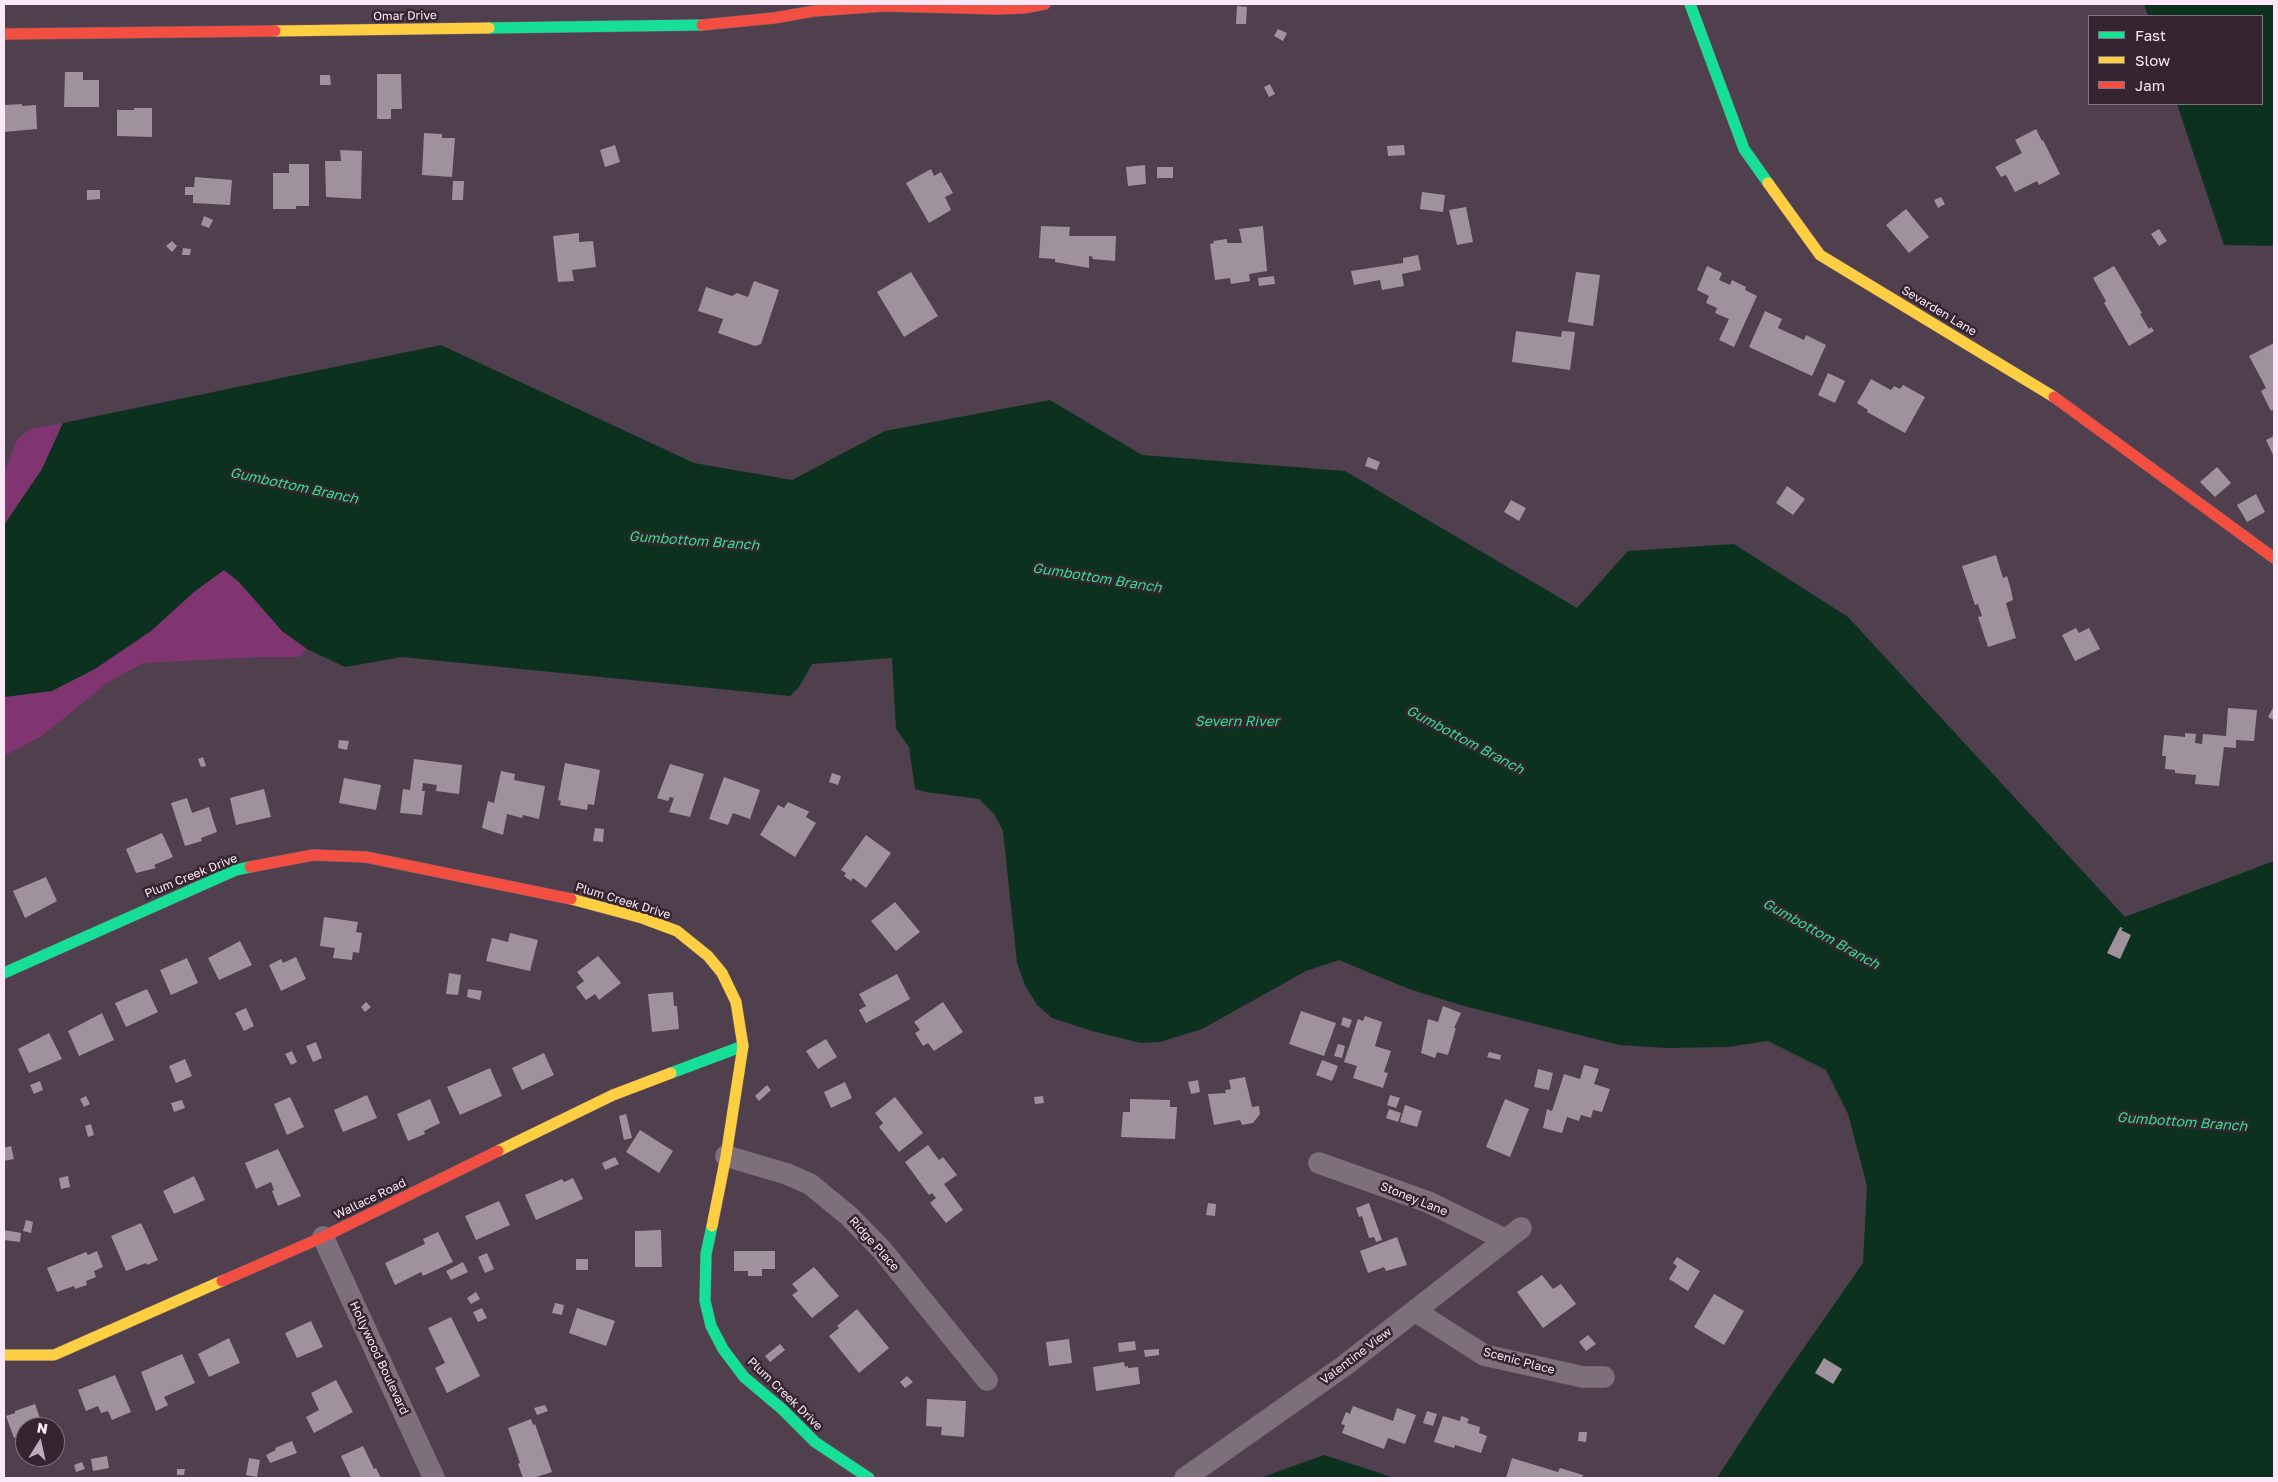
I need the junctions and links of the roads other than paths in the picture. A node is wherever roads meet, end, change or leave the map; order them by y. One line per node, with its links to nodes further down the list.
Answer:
1 (1045, 4): 3 (street, Omar Drive)
2 (1690, 4): 4 (street, Sevarden Lane)
3 (4, 34)
4 (2274, 558)
5 (4, 973): 6 (street, Plum Creek Drive)
6 (743, 1046): 7 (street, Plum Creek Drive); 10 (street, Wallace Road)
7 (726, 1156): 14 (street, Ridge Place); 16 (street, Plum Creek Drive)
8 (1319, 1163): 9 (street, Stoney Lane)
9 (1514, 1234): 11 (street, Valentine View)
10 (323, 1237): 12 (street, Wallace Road); 15 (street, Hollywood Boulevard)
11 (1415, 1311): 13 (street, Scenic Place); 17 (street, Valentine View)
12 (4, 1355)
13 (1604, 1377)
14 (987, 1380)
15 (434, 1478)
16 (869, 1478)
17 (1185, 1478)

